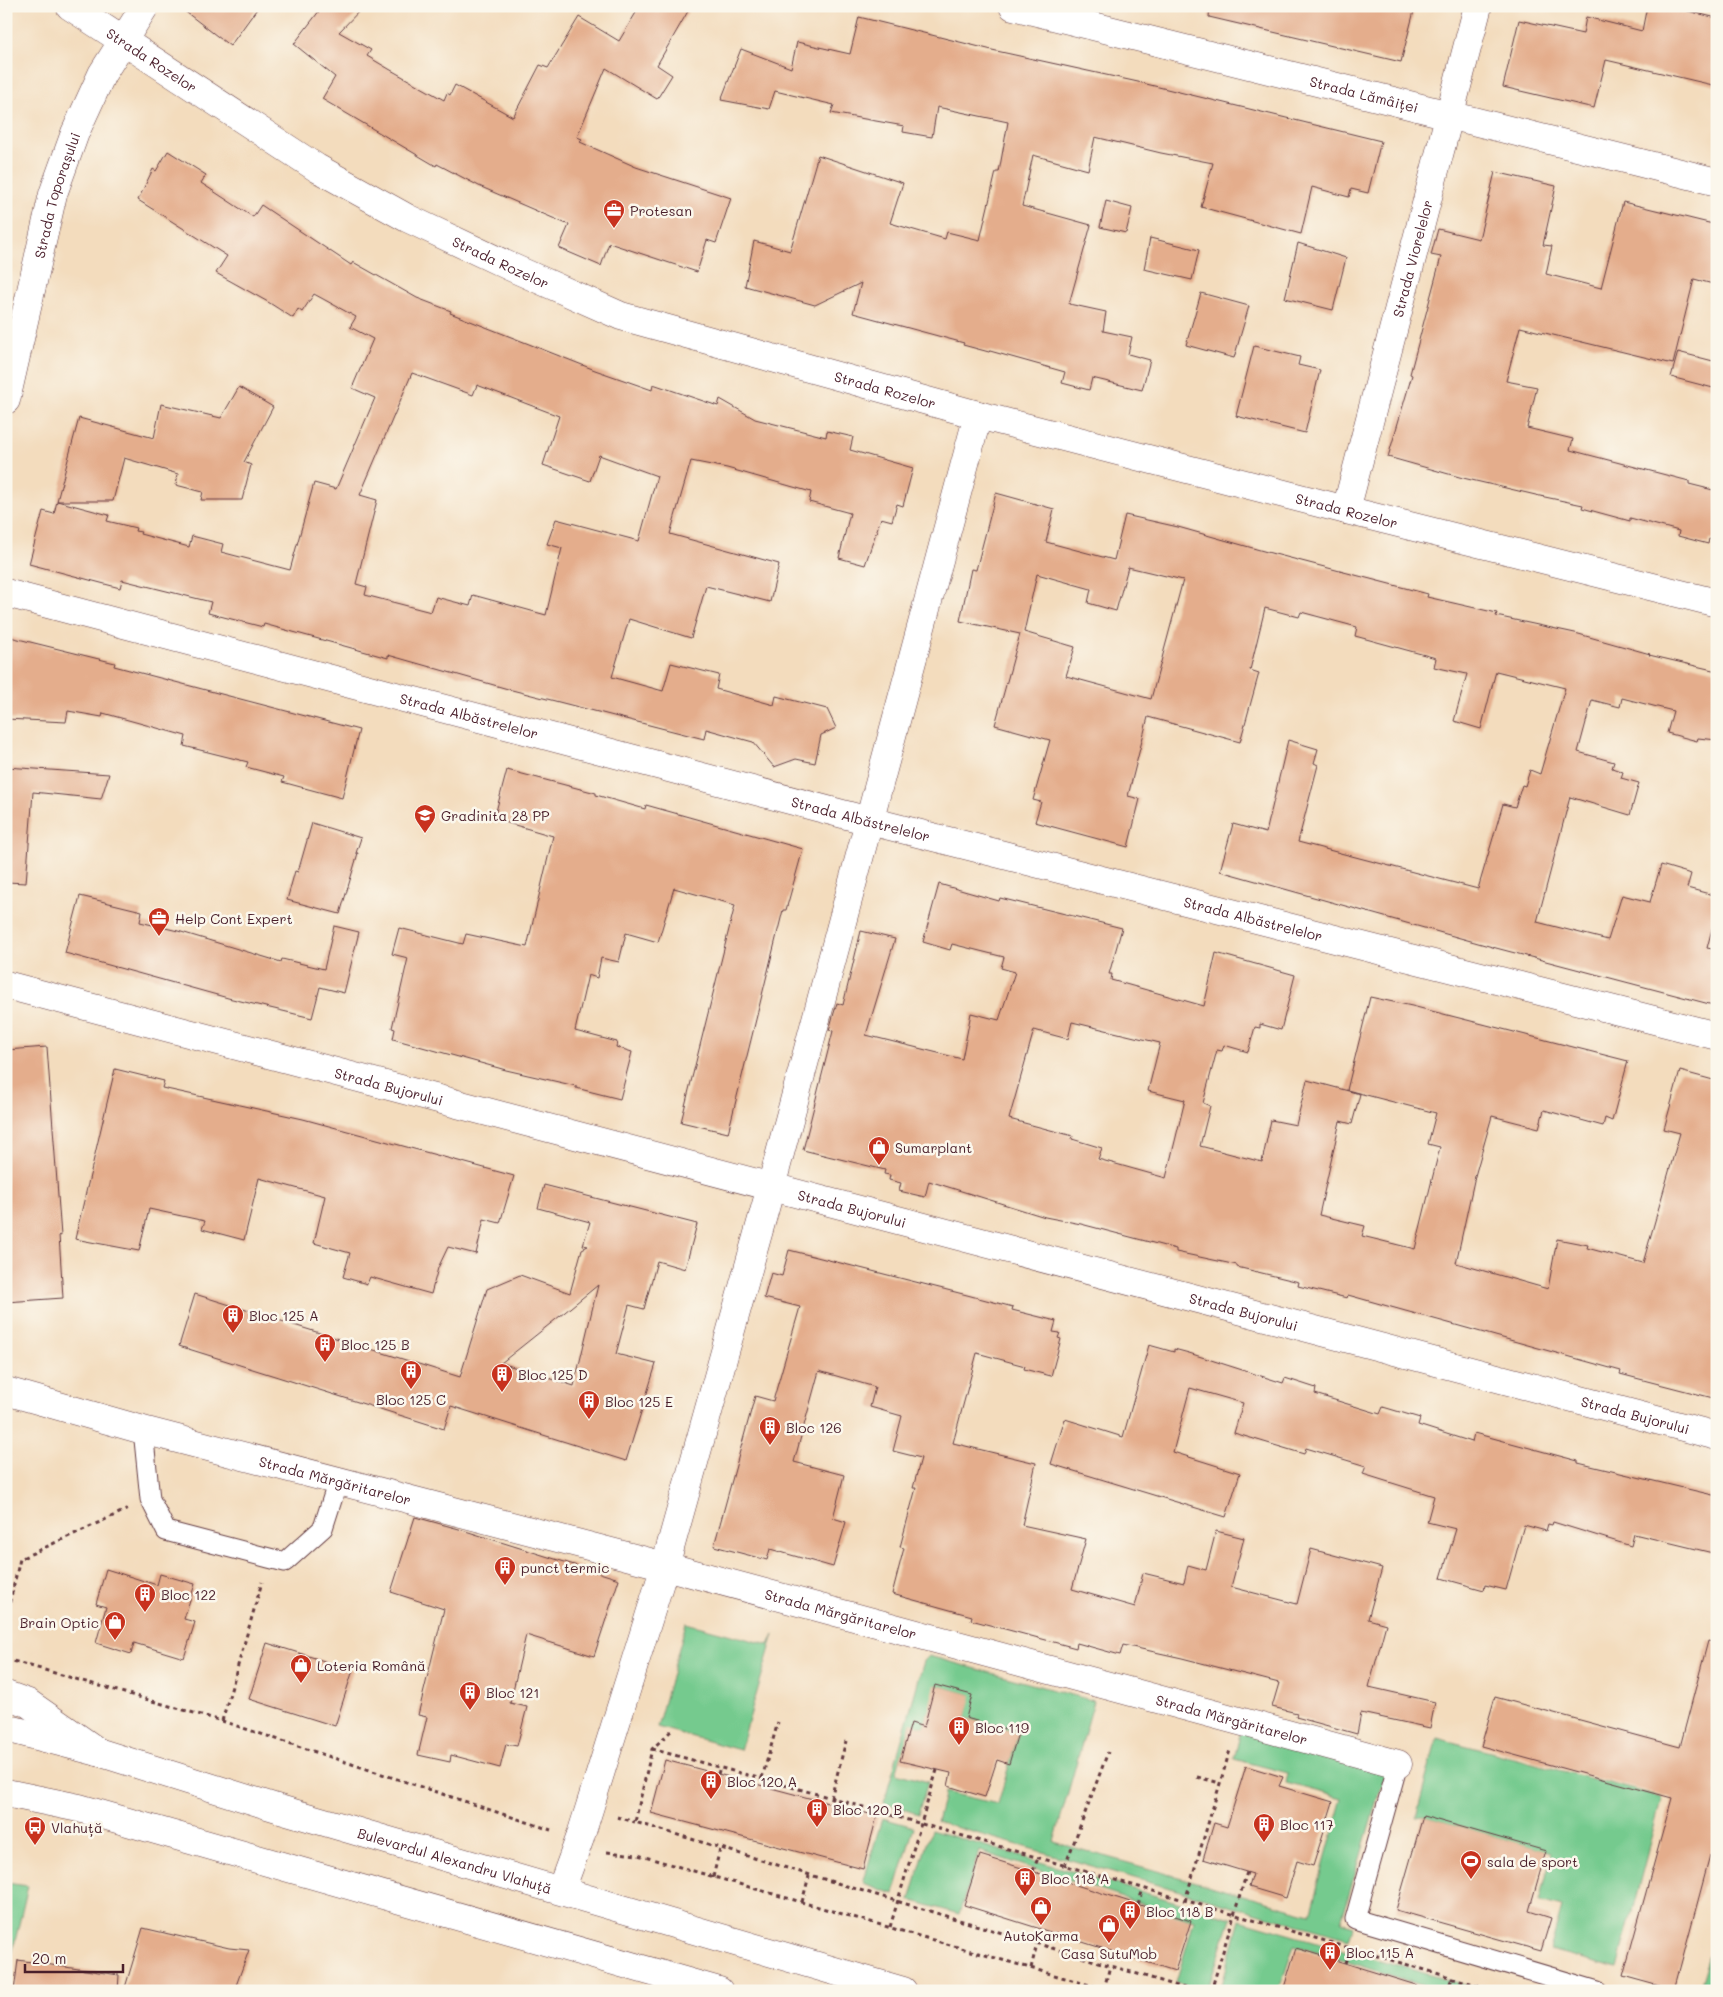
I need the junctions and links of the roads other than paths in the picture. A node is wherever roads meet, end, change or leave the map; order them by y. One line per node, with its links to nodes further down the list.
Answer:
1 (70, 6): 5 (street, Strada Rozelor)
2 (145, 6): 5 (street, Strada Toporașului)
3 (1013, 6): 6 (street, Strada Lămâiței)
4 (1478, 6): 6 (street, Strada Viorelelor)
5 (123, 42): 8 (street, Strada Toporașului); 9 (street, Strada Rozelor)
6 (1450, 116): 7 (street, Strada Lămâiței); 10 (street, Strada Viorelelor)
7 (1717, 182)
8 (6, 400)
9 (978, 414): 10 (street, Strada Rozelor); 13 (street)
10 (1346, 510): 12 (street, Strada Rozelor)
11 (6, 593): 13 (street, Strada Albăstrelelor)
12 (1717, 603)
13 (870, 820): 15 (street, Strada Albăstrelelor); 16 (street)
14 (6, 985): 16 (street, Strada Bujorului)
15 (1717, 1036)
16 (771, 1187): 19 (street, Strada Bujorului); 21 (street)
17 (6, 1392): 18 (street, Strada Mărgăritarelor)
18 (143, 1430): 20 (street, Strada Mărgăritarelor); 20 (lane)
19 (1717, 1436)
20 (338, 1481): 21 (street, Strada Mărgăritarelor)
21 (665, 1566): 25 (street, Strada Mărgăritarelor); 27 (street)
22 (6, 1694): 24 (street)
23 (6, 1728): 24 (street, Bulevardul Alexandru Vlahuță)
24 (98, 1752): 27 (street, Bulevardul Alexandru Vlahuță)
25 (1398, 1764): 30 (lane, Strada Mărgăritarelor)
26 (6, 1793): 28 (street)
27 (561, 1890): 29 (street, Bulevardul Alexandru Vlahuță)
28 (705, 1989)
29 (903, 1991)
30 (1598, 1991)

